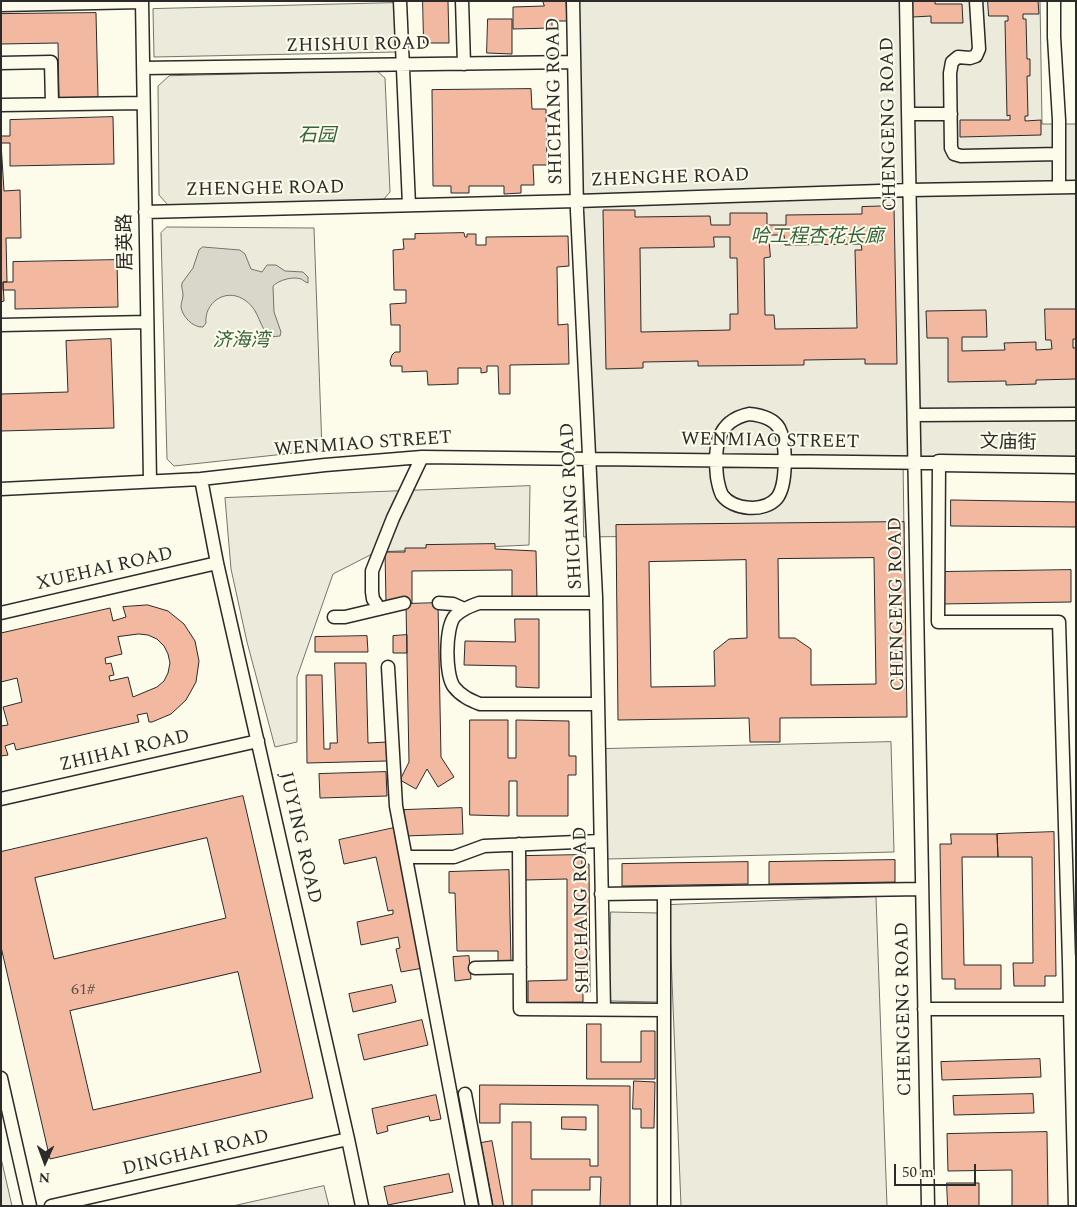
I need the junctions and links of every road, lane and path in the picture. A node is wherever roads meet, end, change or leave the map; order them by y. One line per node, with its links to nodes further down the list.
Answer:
1 (400, 1): 12 (street)
2 (462, 1): 13 (street)
3 (573, 1): 10 (street, SHICHANG ROAD)
4 (906, 1): 18 (street, CHENGENG ROAD)
5 (976, 1): 19 (street)
6 (1054, 1): 20 (street)
7 (142, 2): 8 (street); 9 (street, 居英路)
8 (1, 5)
9 (142, 18): 14 (street, 居英路); 15 (street)
10 (574, 62): 13 (street, ZHISHUI ROAD); 24 (street, SHICHANG ROAD)
11 (1, 63): 16 (street)
12 (402, 64): 13 (street, ZHISHUI ROAD); 14 (street, ZHISHUI ROAD); 25 (street)
13 (464, 64)
14 (143, 68): 15 (street, 居英路)
15 (139, 103): 16 (street); 26 (street, 居英路)
16 (52, 104): 17 (street)
17 (1, 105)
18 (908, 114): 19 (street); 23 (street, CHENGENG ROAD)
19 (950, 114): 20 (street)
20 (1059, 154): 21 (street)
21 (1059, 187): 22 (street, ZHENGHE ROAD); 23 (street, ZHENGHE ROAD)
22 (1076, 187)
23 (910, 190): 24 (street, ZHENGHE ROAD); 30 (street, CHENGENG ROAD)
24 (577, 201): 25 (street, ZHENGHE ROAD); 32 (street, SHICHANG ROAD)
25 (409, 205): 26 (street, ZHENGHE ROAD)
26 (145, 212): 27 (street, 居英路)
27 (147, 322): 28 (street); 39 (street, 居英路)
28 (1, 325)
29 (1076, 414): 30 (street)
30 (914, 415): 35 (street, CHENGENG ROAD)
31 (422, 456): 32 (street, WENMIAO STREET); 38 (street, WENMIAO STREET); 45 (street)
32 (589, 459): 33 (street, WENMIAO STREET); 44 (street, SHICHANG ROAD)
33 (717, 460): 34 (street, WENMIAO STREET); 34 (street); 34 (street)
34 (784, 461): 35 (street, WENMIAO STREET)
35 (915, 463): 36 (street, WENMIAO STREET); 56 (street, CHENGENG ROAD)
36 (939, 463): 37 (main road, 文庙街); 59 (street)
37 (1076, 465)
38 (201, 479): 39 (street, WENMIAO STREET); 41 (street, JUYING ROAD)
39 (150, 481): 40 (street, WENMIAO STREET)
40 (1, 489)
41 (217, 563): 47 (street, XUEHAI ROAD); 51 (street, JUYING ROAD)
42 (439, 602): 46 (street)
43 (404, 603): 45 (street)
44 (596, 603): 46 (street); 50 (street, SHICHANG ROAD)
45 (379, 608): 48 (street)
46 (464, 609): 50 (street)
47 (1, 613)
48 (334, 617)
49 (388, 667): 55 (street)
50 (598, 704): 53 (street, SHICHANG ROAD)
51 (258, 741): 52 (street, ZHIHAI ROAD); 68 (street, JUYING ROAD)
52 (1, 799)
53 (600, 841): 54 (street); 58 (street, SHICHANG ROAD)
54 (519, 844): 55 (street); 61 (street)
55 (406, 857): 72 (street)
56 (922, 889): 57 (street); 63 (street, CHENGENG ROAD)
57 (664, 893): 58 (street); 65 (street)
58 (601, 894): 62 (street, SHICHANG ROAD)
59 (1072, 962): 64 (street)
60 (475, 968): 61 (street)
61 (520, 968): 62 (street)
62 (604, 1009): 65 (street)
63 (924, 1009): 64 (street); 75 (street, CHENGENG ROAD)
64 (1070, 1009): 76 (street)
65 (664, 1010): 74 (street)
66 (1, 1078): 69 (street)
67 (465, 1094): 73 (street)
68 (348, 1139): 70 (street, DINGHAI ROAD); 71 (street, JUYING ROAD)
69 (30, 1206)
70 (51, 1206)
71 (362, 1206)
72 (472, 1206)
73 (486, 1206)
74 (664, 1206)
75 (928, 1206)
76 (1075, 1206)

